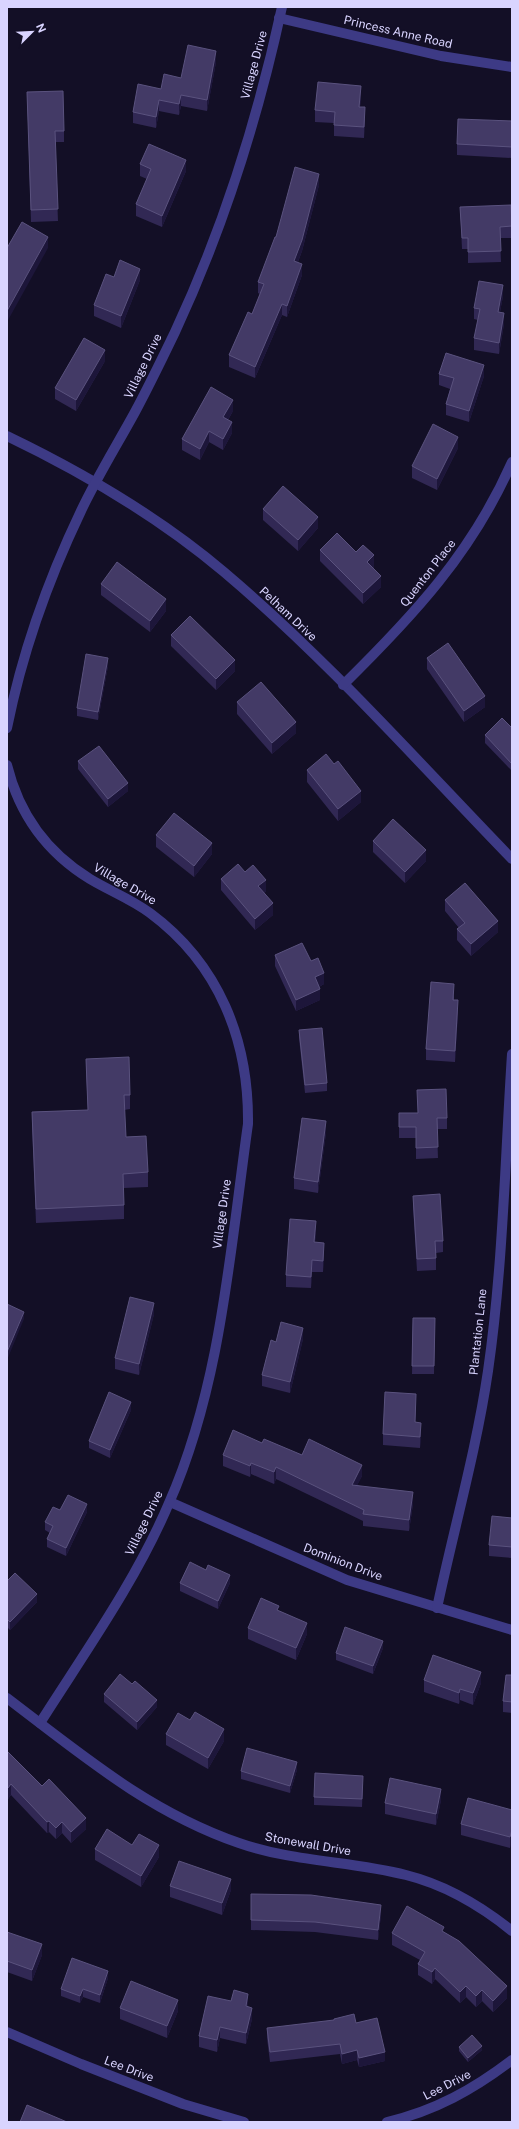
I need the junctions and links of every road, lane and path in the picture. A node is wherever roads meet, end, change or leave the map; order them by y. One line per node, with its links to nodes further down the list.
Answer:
1 (282, 7): 2 (street, Village Drive)
2 (279, 18): 3 (street, Princess Anne Road); 6 (street, Village Drive)
3 (512, 67)
4 (7, 436): 6 (street, Pelham Drive)
5 (512, 462): 7 (street, Quenton Place)
6 (96, 482): 7 (street, Pelham Drive); 8 (street, Village Drive)
7 (343, 685): 10 (street, Pelham Drive)
8 (7, 728)
9 (7, 765): 12 (street, Village Drive)
10 (512, 859)
11 (512, 1054): 13 (street, Plantation Lane)
12 (170, 1502): 13 (street, Dominion Drive); 16 (street, Village Drive)
13 (436, 1608): 14 (street, Dominion Drive)
14 (512, 1630)
15 (7, 1698): 16 (street, Stonewall Drive)
16 (40, 1723): 17 (street, Stonewall Drive)
17 (512, 1931)
18 (7, 2032): 20 (street, Lee Drive)
19 (512, 2060): 21 (street, Lee Drive)
20 (244, 2122)
21 (387, 2122)

